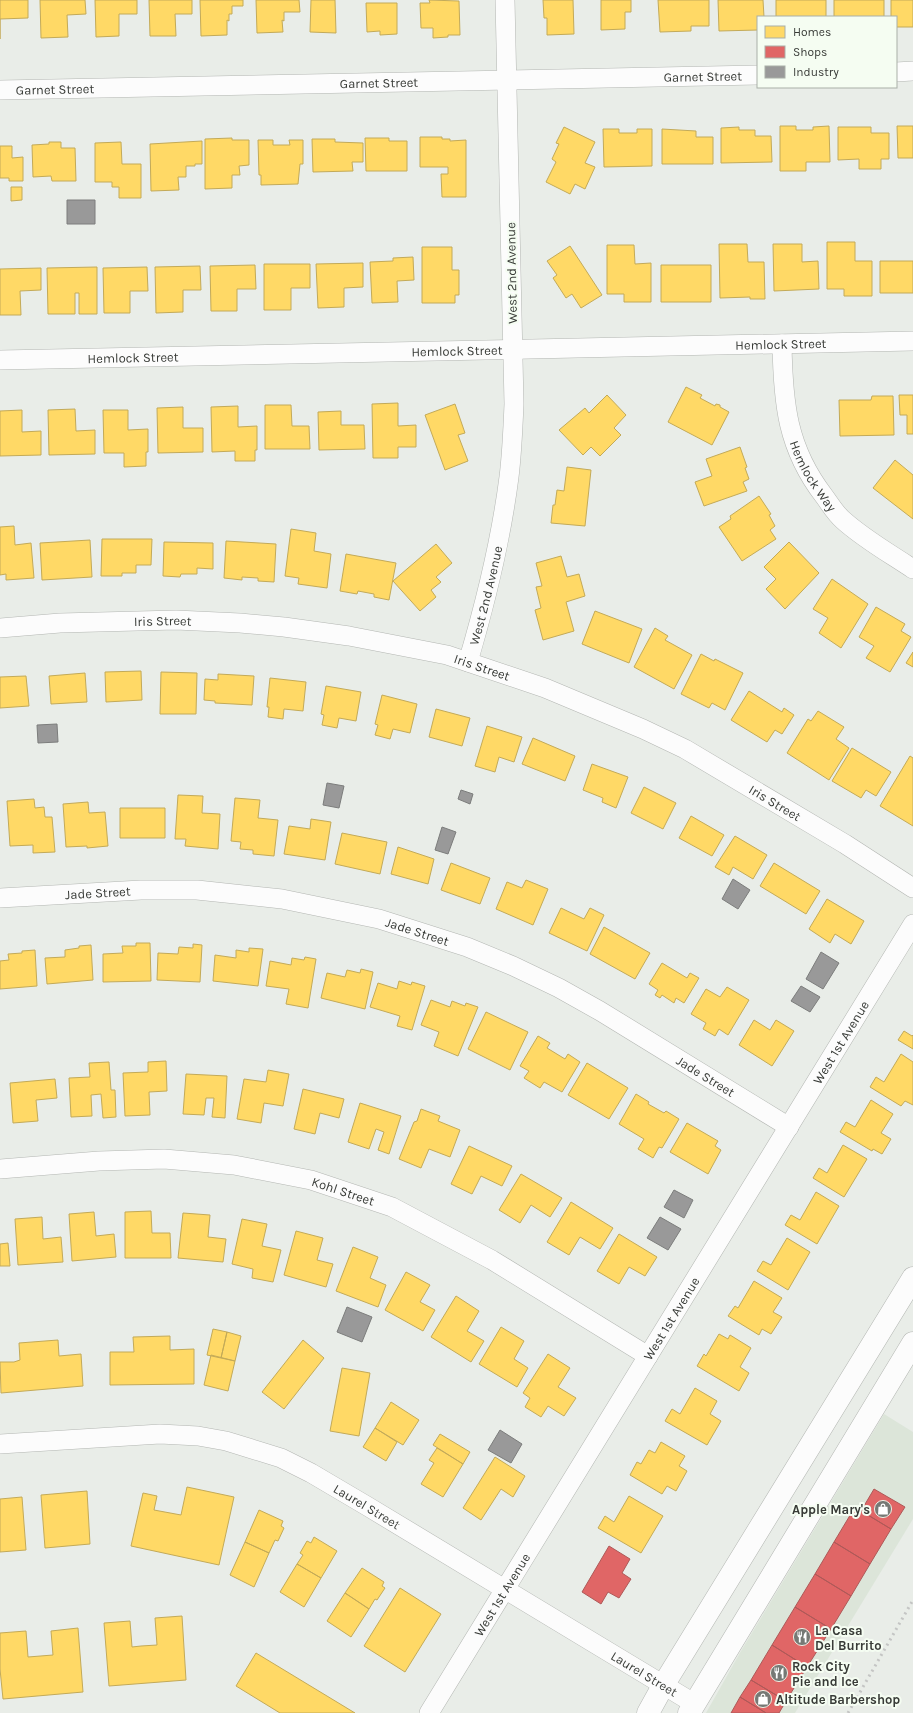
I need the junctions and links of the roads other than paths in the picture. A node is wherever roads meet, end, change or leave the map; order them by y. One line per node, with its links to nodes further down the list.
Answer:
1 (505, 0): 5 (street, West 2nd Avenue)
2 (897, 72): 3 (street)
3 (913, 72)
4 (757, 75): 5 (street, Garnet Street)
5 (507, 80): 6 (street, Garnet Street); 9 (street, West 2nd Avenue)
6 (0, 90)
7 (913, 341): 8 (street, Hemlock Street)
8 (782, 344): 9 (street, Hemlock Street); 11 (street, Hemlock Way)
9 (512, 349): 10 (street, Hemlock Street); 13 (street, West 2nd Avenue)
10 (0, 360)
11 (913, 569)
12 (0, 628): 13 (street, Iris Street)
13 (468, 662): 14 (street, Iris Street)
14 (913, 888)
15 (0, 898): 17 (street, Jade Street)
16 (913, 924): 17 (street, West 1st Avenue)
17 (789, 1127): 21 (street, West 1st Avenue)
18 (0, 1169): 21 (street, Kohl Street)
19 (913, 1278): 24 (main road)
20 (913, 1343): 25 (main road)
21 (648, 1356): 23 (street, West 1st Avenue)
22 (0, 1444): 23 (street, Laurel Street)
23 (504, 1590): 24 (street, Laurel Street); 26 (street, West 1st Avenue)
24 (664, 1684): 25 (street, Laurel Street); 27 (main road)
25 (692, 1708)
26 (429, 1713)
27 (648, 1713)

